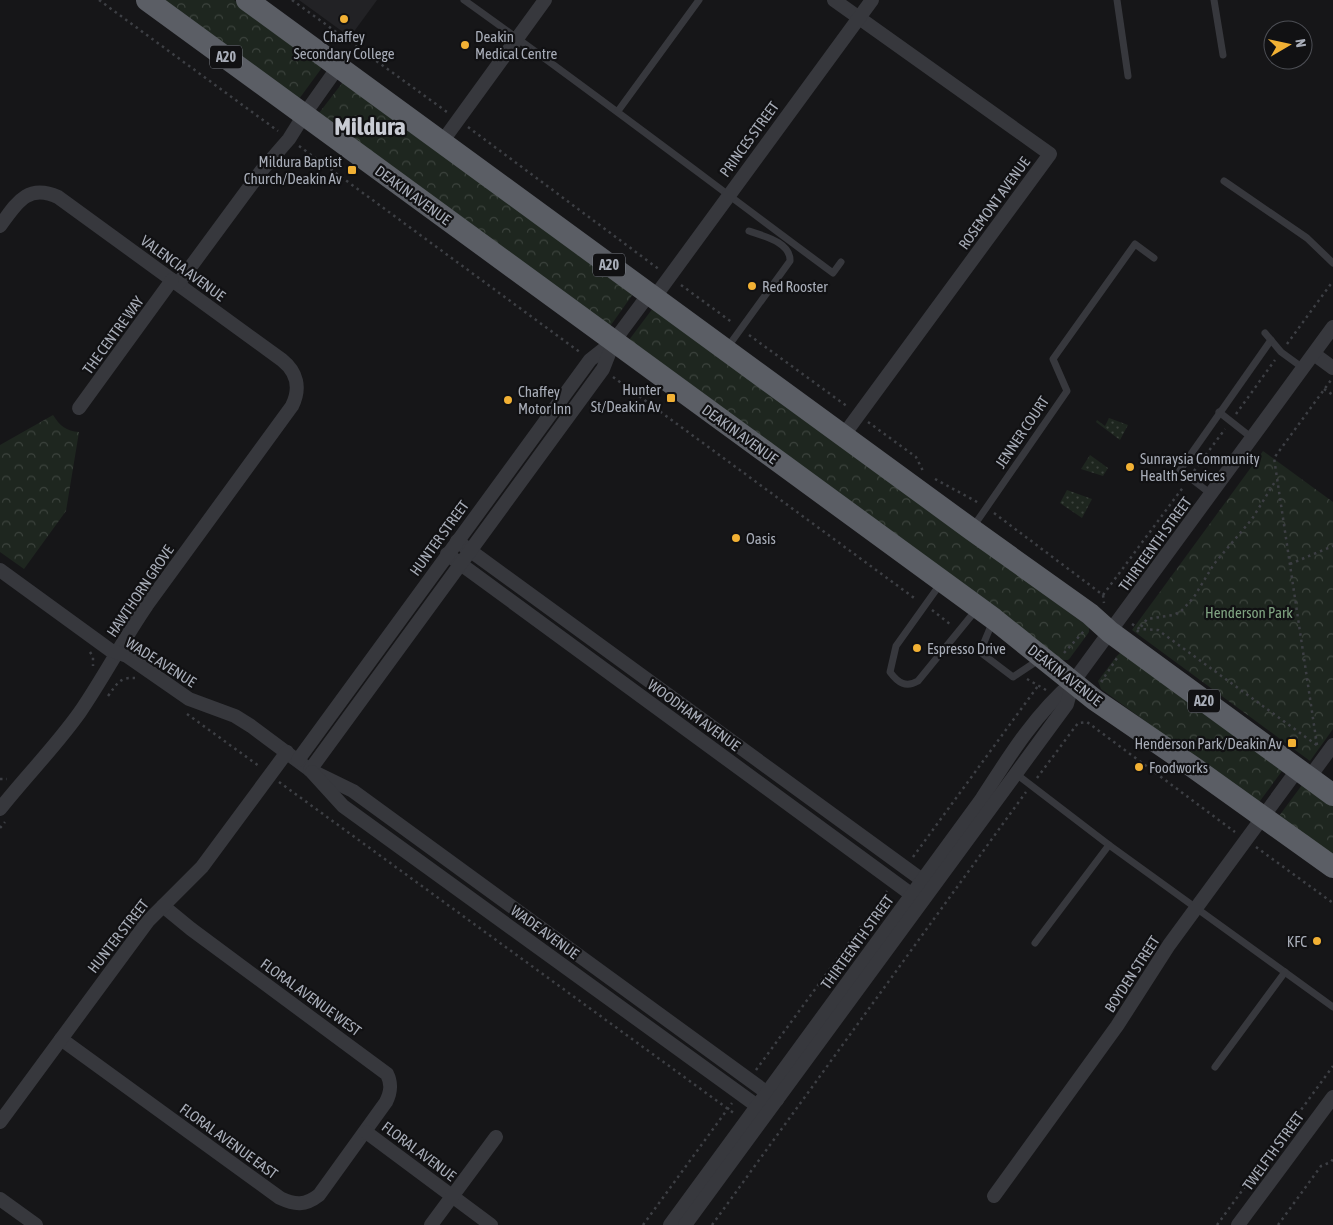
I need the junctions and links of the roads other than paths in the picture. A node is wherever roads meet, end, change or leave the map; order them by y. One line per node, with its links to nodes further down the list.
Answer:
1 (147, 0): 16 (highway, DEAKIN AVENUE / A20)
2 (247, 0): 13 (highway, A20)
3 (464, 0): 11 (lane)
4 (545, 0): 11 (street)
5 (700, 0): 15 (lane)
6 (834, 0): 10 (street, ROSEMONT AVENUE)
7 (872, 0): 10 (street, PRINCES STREET)
8 (1117, 0): 14 (lane)
9 (1214, 0): 12 (lane)
10 (858, 18): 19 (street, PRINCES STREET); 38 (street, ROSEMONT AVENUE)
11 (518, 38): 15 (lane); 17 (street)
12 (1223, 55)
13 (338, 67): 16 (street, THE CENTRE WAY); 17 (highway, A20)
14 (1128, 76)
15 (618, 111): 19 (lane)
16 (304, 115): 25 (street, THE CENTRE WAY); 30 (highway, DEAKIN AVENUE / A20)
17 (442, 142): 26 (highway, A20)
18 (1224, 181): 24 (lane)
19 (728, 196): 23 (lane); 26 (street, PRINCES STREET)
20 (0, 226): 25 (street, VALENCIA AVENUE)
21 (749, 231): 31 (lane)
22 (1154, 258): 43 (lane, JENNER COURT)
23 (840, 262)
24 (1333, 263)
25 (175, 282): 35 (street, VALENCIA AVENUE); 36 (street, THE CENTRE WAY)
26 (651, 296): 30 (street, HUNTER STREET); 31 (highway, A20)
27 (1333, 328): 32 (street, THIRTEENTH STREET)
28 (1266, 333): 29 (lane)
29 (1271, 340): 33 (lane); 37 (lane)
30 (614, 341): 44 (street, HUNTER STREET); 45 (street, HUNTER STREET); 49 (highway, DEAKIN AVENUE / A20)
31 (726, 350): 38 (highway, A20)
32 (1314, 354): 33 (street, THIRTEENTH STREET); 34 (street)
33 (1303, 368): 39 (street, THIRTEENTH STREET)
34 (1331, 374)
35 (298, 386): 52 (street, HAWTHORN GROVE)
36 (79, 408)
37 (1219, 412): 39 (lane); 40 (lane)
38 (843, 436): 43 (highway, A20)
39 (1252, 438): 42 (street, THIRTEENTH STREET)
40 (1191, 454)
41 (1183, 466): 42 (lane)
42 (1212, 494): 51 (street, THIRTEENTH STREET)
43 (971, 529): 51 (highway, A20)
44 (458, 541): 45 (street, WOODHAM AVENUE); 46 (street, HUNTER STREET)
45 (471, 551): 47 (street, HUNTER STREET); 66 (street, WOODHAM AVENUE)
46 (447, 554): 47 (street, WOODHAM AVENUE); 56 (street, HUNTER STREET)
47 (462, 564): 58 (street, HUNTER STREET); 67 (street, WOODHAM AVENUE)
48 (0, 570): 52 (street, WADE AVENUE)
49 (942, 581): 50 (highway, DEAKIN AVENUE / A20); 50 (lane)
50 (986, 613): 53 (highway, DEAKIN AVENUE / A20); 53 (lane)
51 (1108, 618): 54 (street, THIRTEENTH STREET); 60 (highway, A20)
52 (118, 652): 56 (street, WADE AVENUE); 62 (street, HAWTHORN GROVE)
53 (1048, 662): 54 (highway, DEAKIN AVENUE / A20)
54 (1065, 689): 57 (street, THIRTEENTH STREET); 59 (street, THIRTEENTH STREET); 63 (highway, DEAKIN AVENUE / A20)
55 (1333, 745): 60 (street, BOYDEN STREET)
56 (292, 756): 58 (street, WADE AVENUE); 68 (street, HUNTER STREET)
57 (1004, 765): 59 (lane); 66 (street, THIRTEENTH STREET)
58 (310, 770): 75 (street, WADE AVENUE); 77 (street, WADE AVENUE)
59 (1016, 774): 64 (lane); 66 (street, THIRTEENTH STREET)
60 (1304, 774): 61 (highway, A20); 63 (street, BOYDEN STREET)
61 (1333, 795)
62 (3, 809)
63 (1264, 817): 65 (highway, DEAKIN AVENUE / A20); 69 (street, BOYDEN STREET)
64 (1109, 845): 69 (lane); 70 (lane)
65 (1333, 867)
66 (927, 884): 67 (street, THIRTEENTH STREET)
67 (917, 898): 75 (street, THIRTEENTH STREET)
68 (163, 906): 73 (street, HUNTER STREET); 79 (street, FLORAL AVENUE WEST)
69 (1196, 908): 71 (lane); 82 (street, BOYDEN STREET)
70 (1035, 943)
71 (1285, 972): 72 (lane); 74 (lane)
72 (1333, 1007)
73 (61, 1039): 78 (street, HUNTER STREET); 79 (street, FLORAL AVENUE EAST)
74 (1215, 1067)
75 (772, 1096): 77 (street, THIRTEENTH STREET)
76 (1333, 1096): 89 (street, TWELFTH STREET)
77 (762, 1110): 87 (street, THIRTEENTH STREET); 88 (street, THIRTEENTH STREET)
78 (0, 1122)
79 (366, 1132): 81 (street, FLORAL AVENUE)
80 (496, 1136): 81 (street, FLORAL AVENUE)
81 (452, 1196): 85 (street, FLORAL AVENUE); 86 (street, FLORAL AVENUE)
82 (994, 1196)
83 (0, 1199): 84 (street)
84 (36, 1225)
85 (431, 1225)
86 (491, 1225)
87 (670, 1225)
88 (684, 1225)
89 (1238, 1225)

